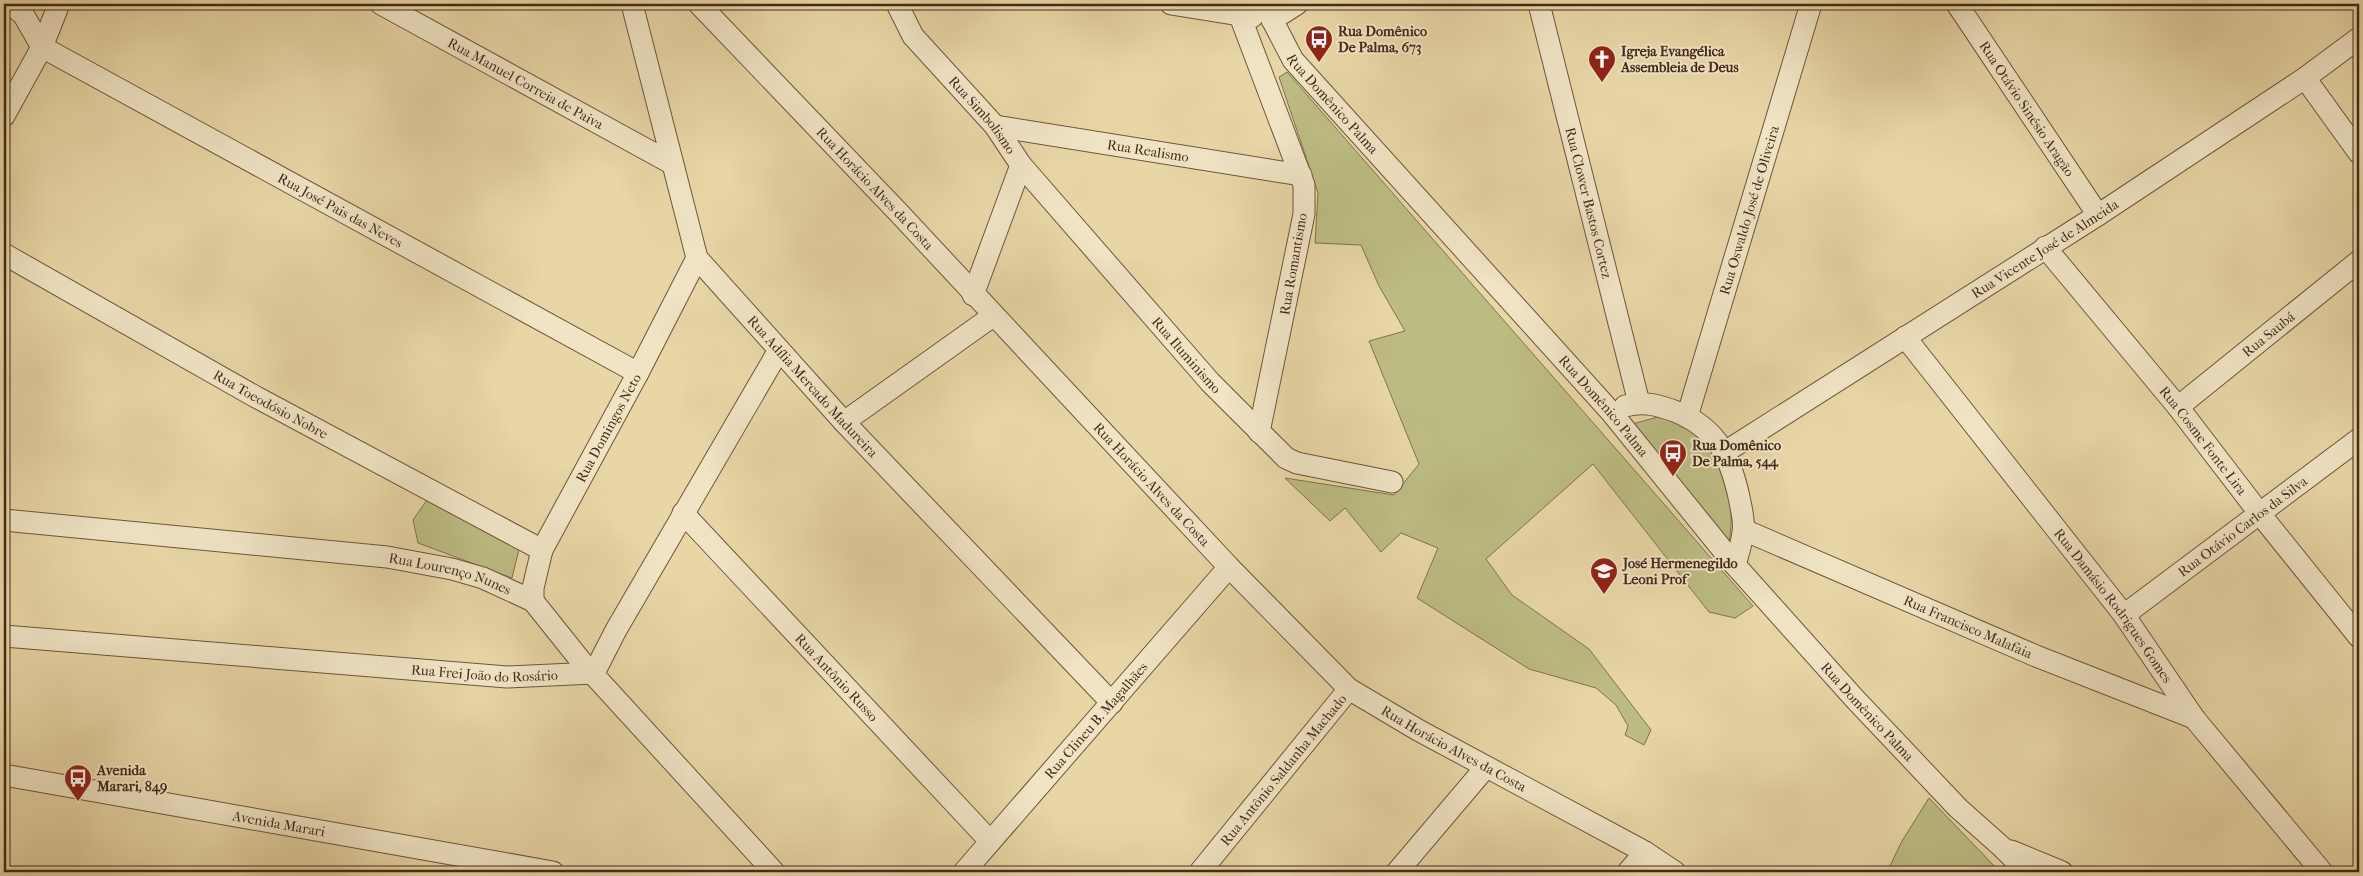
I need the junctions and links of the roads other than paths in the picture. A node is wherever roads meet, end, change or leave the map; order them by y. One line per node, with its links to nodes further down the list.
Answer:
1 (9, 4): 15 (street)
2 (59, 4): 15 (street)
3 (381, 4): 20 (street, Rua Manuel Correia de Paiva)
4 (699, 4): 28 (street, Rua Horácio Alves da Costa)
5 (898, 4): 18 (street, Rua Simbolismo)
6 (1171, 4): 13 (street)
7 (1297, 4): 12 (street)
8 (1539, 4): 33 (street, Rua Clower Bastos Cortez)
9 (1811, 4): 36 (street, Rua Oswaldo José de Oliveira)
10 (1957, 4): 23 (street, Rua Otávio Sinésio Aragão)
11 (635, 6): 20 (street, Rua Adília Mercado Madureira)
12 (1268, 12): 13 (street); 35 (street, Rua Domênico Palma)
13 (1240, 16): 22 (street, Rua Romantismo)
14 (2359, 38): 16 (street, Rua Vicente José de Almeida)
15 (42, 47): 17 (street); 32 (street, Rua José Pais das Neves)
16 (2305, 78): 19 (street); 23 (street, Rua Vicente José de Almeida)
17 (4, 116)
18 (995, 126): 21 (street, Rua Simbolismo); 22 (street, Rua Realismo)
19 (2359, 153)
20 (671, 163): 26 (street, Rua Adília Mercado Madureira)
21 (1021, 165): 28 (street, Rua Simbolismo); 38 (street, Rua Iluminismo)
22 (1301, 175): 38 (street, Rua Romantismo)
23 (2098, 215): 24 (street, Rua Vicente José de Almeida)
24 (2046, 247): 30 (street, Rua Vicente José de Almeida); 34 (street, Rua Cosme Fonte Lira)
25 (4, 254): 46 (street, Rua Toeodósio Nobre)
26 (697, 258): 31 (street, Rua Adília Mercado Madureira); 32 (street, Rua Domingos Neto)
27 (2359, 261): 34 (street, Rua Saubá)
28 (973, 295): 29 (street, Rua Horácio Alves da Costa)
29 (993, 316): 37 (street); 48 (street, Rua Horácio Alves da Costa)
30 (1905, 337): 40 (street, Rua Vicente José de Almeida); 50 (street, Rua Damásio Rodrigues Gomes)
31 (779, 350): 37 (street, Rua Adília Mercado Madureira); 42 (street)
32 (638, 373): 46 (street, Rua Domingos Neto)
33 (1639, 403): 35 (street); 36 (street)
34 (2178, 407): 43 (street, Rua Cosme Fonte Lira)
35 (1610, 412): 47 (street, Rua Domênico Palma)
36 (1688, 417): 40 (street)
37 (844, 422): 55 (street, Rua Adília Mercado Madureira)
38 (1259, 432): 41 (street, Rua Iluminismo)
39 (2359, 439): 43 (street, Rua Otávio Carlos da Silva)
40 (1725, 452): 45 (street)
41 (1392, 482)
42 (683, 514): 53 (street); 59 (street, Rua Antônio Russo)
43 (2260, 514): 50 (street, Rua Otávio Carlos da Silva); 52 (street, Rua Cosme Fonte Lira)
44 (4, 520): 49 (street, Rua Lourenço Nunes)
45 (1744, 530): 47 (street); 56 (street, Rua Francisco Malafaia)
46 (542, 550): 49 (street, Rua Domingos Neto)
47 (1735, 565): 60 (street, Rua Domênico Palma)
48 (1229, 567): 54 (street, Rua Horácio Alves da Costa); 55 (street, Rua Clineu B. Magalhães)
49 (533, 601): 53 (street, Rua Lourenço Nunes)
50 (2124, 615): 56 (street, Rua Damásio Rodrigues Gomes)
51 (4, 636): 53 (street, Rua Frei João do Rosário)
52 (2359, 637)
53 (594, 673): 63 (street, Rua Lourenço Nunes)
54 (1349, 689): 57 (street, Rua Horácio Alves da Costa); 65 (street, Rua Antônio Saldanha Machado)
55 (1112, 704): 59 (street, Rua Clineu B. Magalhães)
56 (2194, 718): 71 (street, Rua Damásio Rodrigues Gomes)
57 (1486, 768): 61 (street, Rua Horácio Alves da Costa); 66 (street)
58 (4, 775): 62 (street, Avenida Marari)
59 (990, 841): 64 (street, Rua Clineu B. Magalhães)
60 (2004, 848): 69 (street, Rua Domênico Palma); 70 (street)
61 (1646, 852): 67 (street); 68 (street, Rua Horácio Alves da Costa)
62 (553, 872)
63 (774, 872)
64 (964, 872)
65 (1200, 872)
66 (1397, 872)
67 (1628, 872)
68 (1675, 872)
69 (2027, 872)
70 (2062, 872)
71 (2322, 872)

